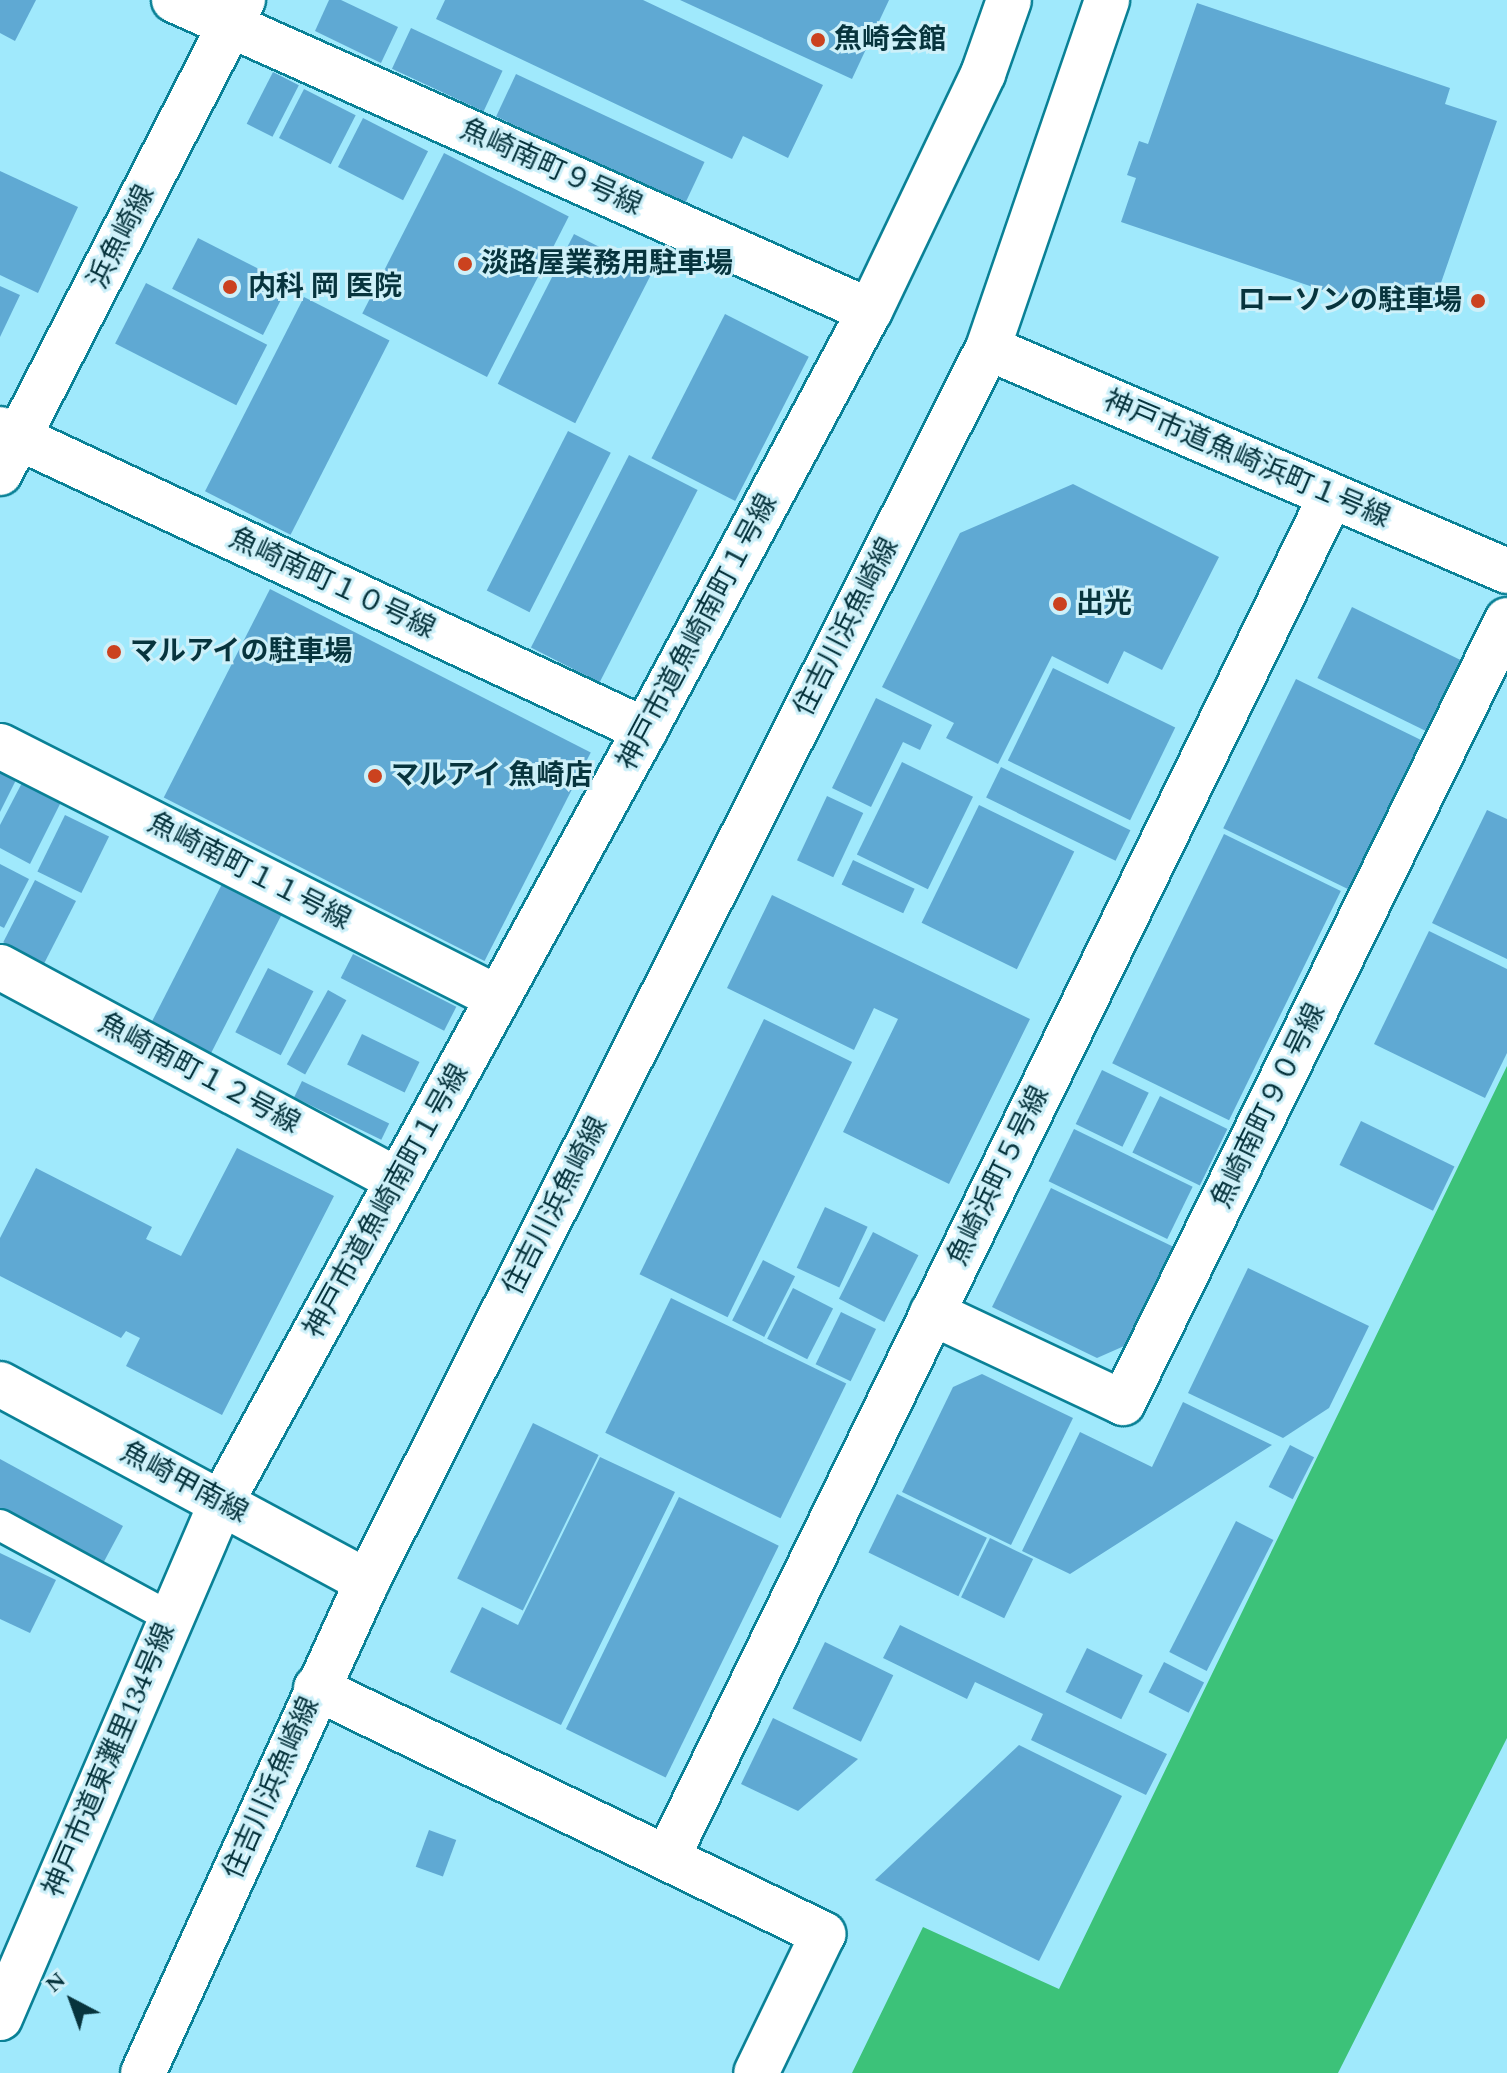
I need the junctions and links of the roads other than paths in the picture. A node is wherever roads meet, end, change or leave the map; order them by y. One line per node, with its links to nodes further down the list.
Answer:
1 (174, 0): 4 (street, 魚崎南町９号線)
2 (1009, 0): 5 (street, 神戸市道魚崎南町１号線)
3 (1107, 0): 6 (street)
4 (237, 13): 5 (street, 魚崎南町９号線); 7 (street, 浜魚崎線)
5 (870, 311): 11 (street, 神戸市道魚崎南町１号線)
6 (988, 348): 8 (street, 神戸市道魚崎浜町１号線); 20 (street, 住吉川浜魚崎線)
7 (6, 447): 11 (street, 魚崎南町１０号線)
8 (1331, 496): 9 (street, 神戸市道魚崎浜町１号線); 16 (street, 魚崎浜町５号線)
9 (1507, 571)
10 (1507, 620): 16 (street, 魚崎南町９０号線)
11 (645, 730): 14 (street, 神戸市道魚崎南町１号線)
12 (0, 746): 14 (street, 魚崎南町１１号線)
13 (0, 967): 15 (street, 魚崎南町１２号線)
14 (498, 998): 15 (street, 神戸市道魚崎南町１号線)
15 (398, 1180): 18 (street, 神戸市道魚崎南町１号線)
16 (932, 1313): 23 (street, 魚崎浜町５号線)
17 (0, 1384): 18 (street, 魚崎甲南線)
18 (221, 1503): 20 (street, 魚崎甲南線); 21 (street, 神戸市道東灘里134号線)
19 (0, 1525): 21 (lane)
20 (367, 1582): 22 (street, 住吉川浜魚崎線)
21 (171, 1618): 24 (street, 神戸市道東灘里134号線)
22 (316, 1688): 23 (street); 25 (street, 住吉川浜魚崎線)
23 (668, 1856): 26 (street)
24 (0, 2018)
25 (143, 2073)
26 (756, 2073)

